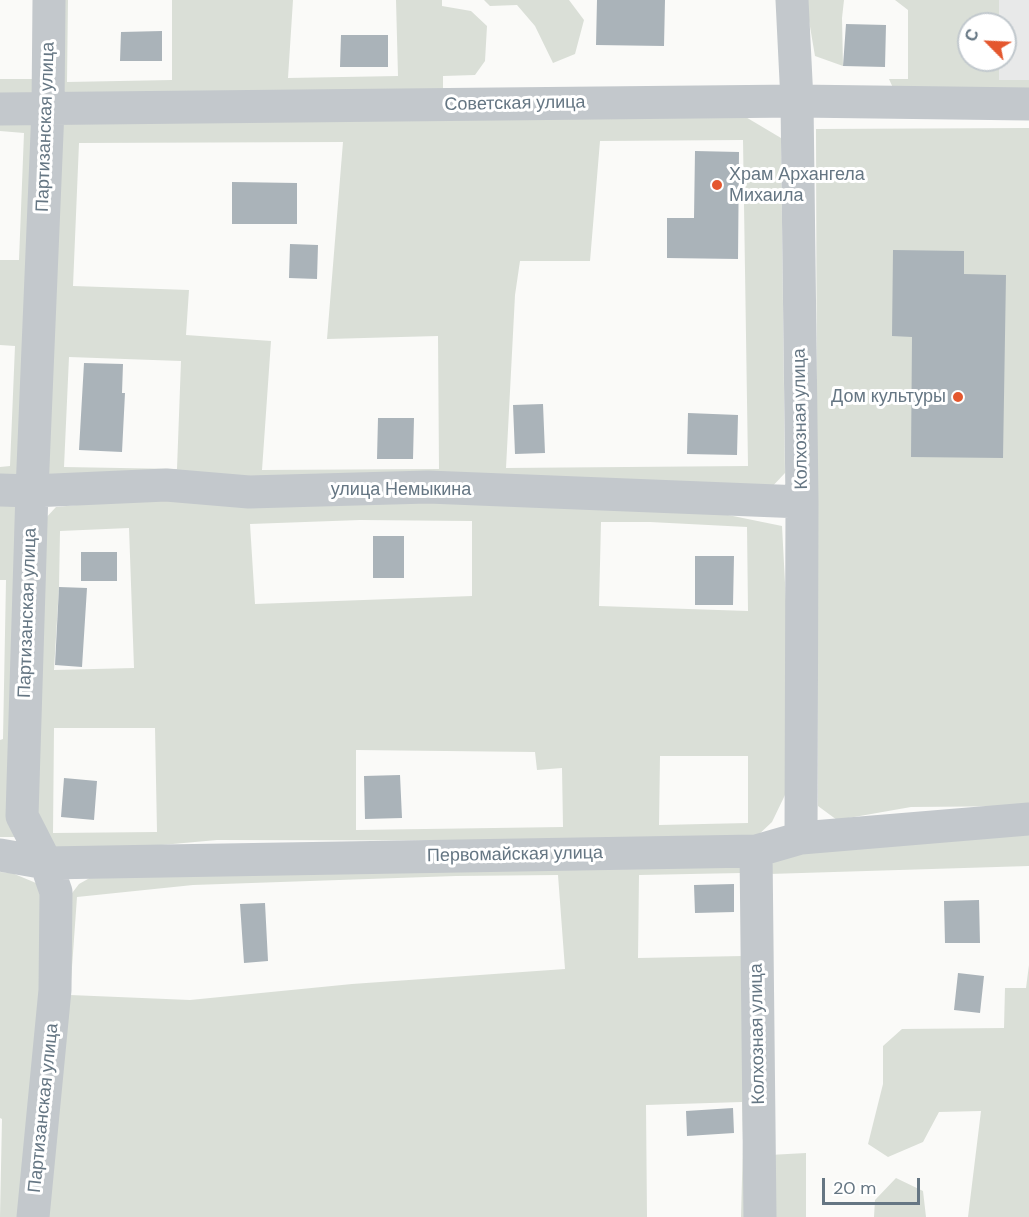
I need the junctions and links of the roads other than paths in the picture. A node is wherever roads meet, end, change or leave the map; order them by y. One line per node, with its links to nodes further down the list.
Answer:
1 (49, 0): 6 (street, Партизанская улица)
2 (792, 0): 3 (street, Колхозная улица)
3 (797, 100): 4 (street, Советская улица); 6 (street, Советская улица); 8 (street, Колхозная улица)
4 (1029, 104)
5 (0, 109): 6 (street, Советская улица)
6 (48, 109): 7 (street, Партизанская улица)
7 (16, 490): 8 (street, улица Немыкина); 13 (street, Партизанская улица)
8 (802, 502): 10 (street, Колхозная улица)
9 (1029, 819): 10 (street, Первомайская улица)
10 (801, 838): 11 (street, Первомайская улица)
11 (756, 852): 13 (street, Первомайская улица); 15 (street, Колхозная улица)
12 (0, 855): 13 (street, Первомайская улица)
13 (46, 863): 14 (street, Партизанская улица)
14 (33, 1217)
15 (760, 1217)

